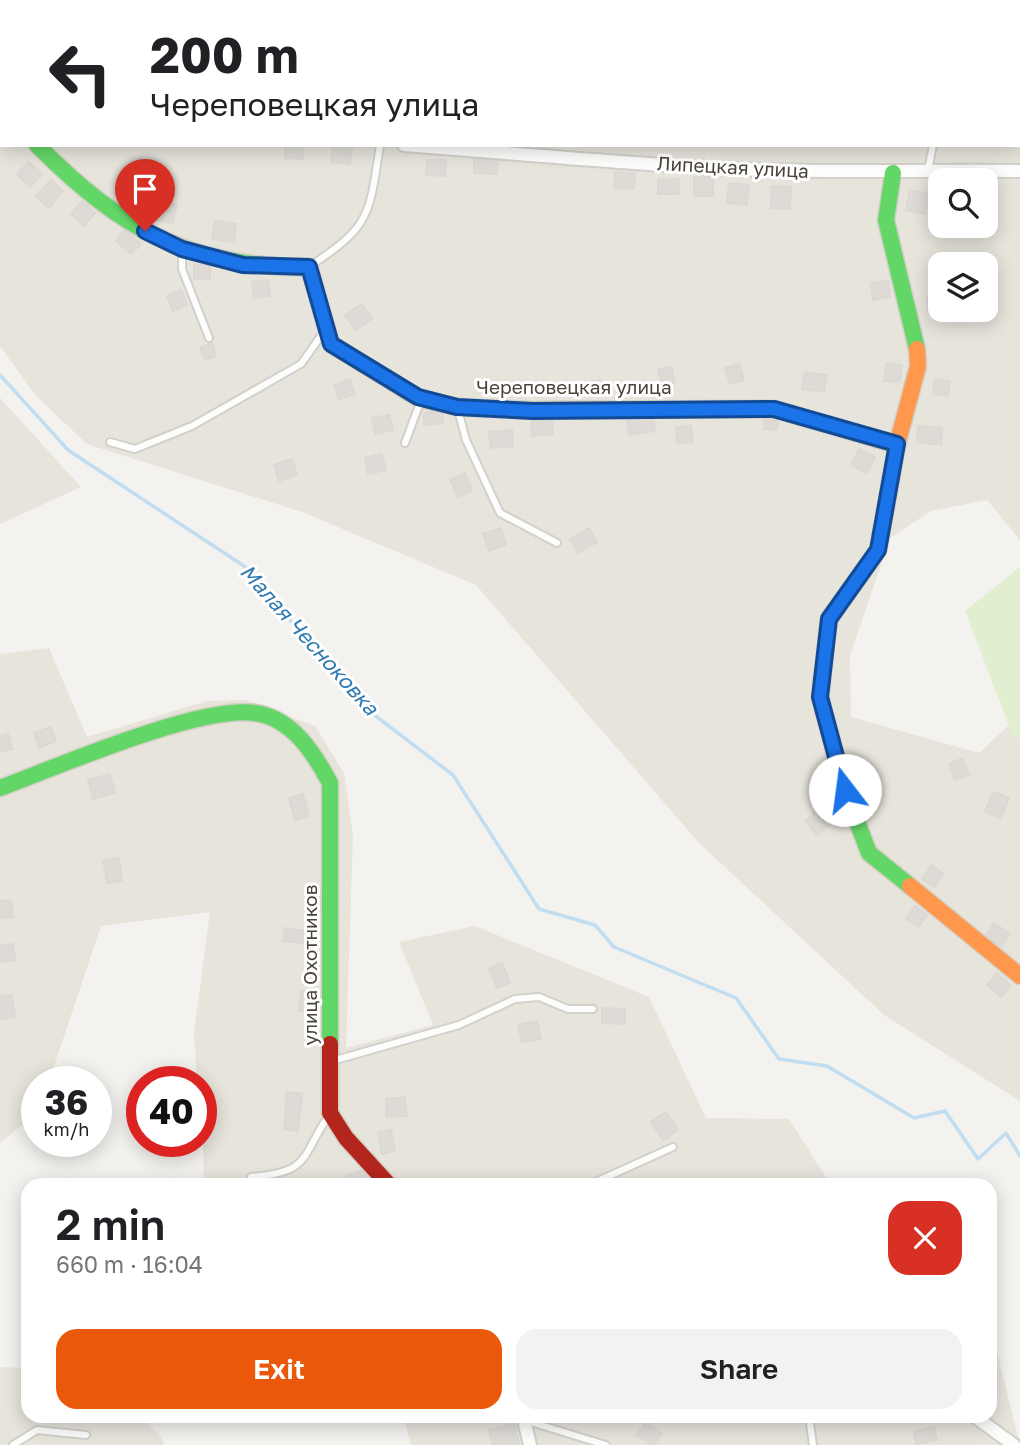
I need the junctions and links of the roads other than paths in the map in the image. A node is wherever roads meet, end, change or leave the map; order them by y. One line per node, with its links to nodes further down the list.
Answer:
1 (39, 147): 11 (street)
2 (380, 147): 12 (lane)
3 (460, 147): 5 (street, Липецкая улица)
4 (933, 147): 6 (lane)
5 (571, 151): 10 (street, Липецкая улица)
6 (928, 168)
7 (928, 170): 10 (street, Липецкая улица)
8 (998, 171): 9 (street, Липецкая улица)
9 (1020, 171)
10 (893, 173): 19 (street)
11 (182, 249): 12 (street); 14 (lane)
12 (309, 267): 13 (street, Череповецкая улица)
13 (327, 328): 15 (street, Череповецкая улица); 17 (lane)
14 (209, 338)
15 (422, 398): 16 (street, Череповецкая улица); 18 (lane)
16 (457, 407): 19 (street, Череповецкая улица); 20 (lane)
17 (110, 442)
18 (405, 443)
19 (897, 444): 22 (street)
20 (557, 544)
21 (0, 788): 24 (street, улица Охотников)
22 (1020, 976)
23 (593, 1009): 24 (lane)
24 (332, 1061): 25 (street, улица Охотников)
25 (330, 1113): 27 (lane); 28 (street)
26 (673, 1147): 29 (lane)
27 (251, 1177)
28 (383, 1178)
29 (604, 1178)
30 (524, 1423): 36 (street)
31 (538, 1423): 37 (lane)
32 (810, 1423): 38 (lane)
33 (984, 1423): 39 (street)
34 (86, 1435): 35 (lane)
35 (13, 1445)
36 (530, 1445)
37 (606, 1445)
38 (813, 1445)
39 (1014, 1445)

